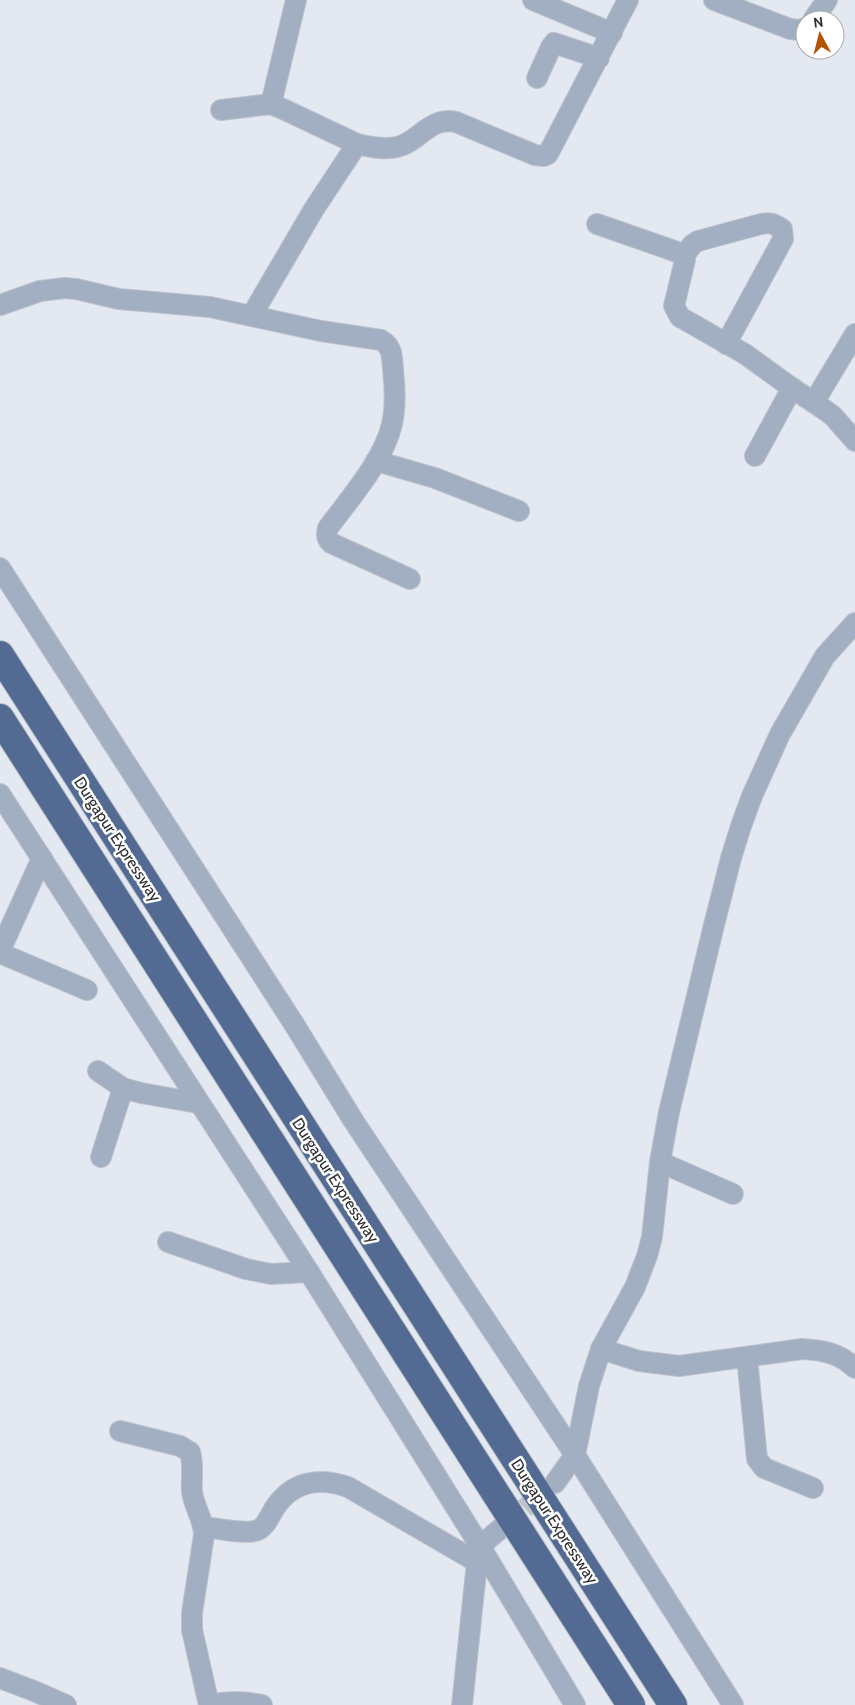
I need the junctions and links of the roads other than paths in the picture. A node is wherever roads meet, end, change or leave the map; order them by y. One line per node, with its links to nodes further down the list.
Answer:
1 (296, 0): 9 (street)
2 (533, 0): 6 (street)
3 (628, 0): 6 (street)
4 (714, 0): 5 (street)
5 (795, 30)
6 (612, 33): 7 (street)
7 (599, 58): 8 (street); 11 (street)
8 (537, 78)
9 (271, 104): 10 (street); 11 (street)
10 (221, 110)
11 (357, 144): 15 (street)
12 (597, 224): 13 (street)
13 (684, 256): 17 (street); 17 (street)
14 (0, 305): 15 (street)
15 (252, 316): 22 (street)
16 (855, 334): 19 (street)
17 (726, 344): 18 (street)
18 (792, 388): 19 (street); 21 (street)
19 (814, 402): 20 (street)
20 (855, 441)
21 (755, 456)
22 (376, 461): 23 (street); 25 (street)
23 (519, 511)
24 (0, 568): 46 (street)
25 (410, 579)
26 (855, 623): 38 (street)
27 (0, 655): 59 (highway, Durgapur Expressway)
28 (0, 718): 58 (highway, Durgapur Expressway)
29 (0, 794): 30 (street)
30 (42, 858): 31 (street); 36 (street)
31 (0, 946)
32 (0, 953): 33 (street)
33 (87, 990)
34 (98, 1071): 35 (street)
35 (123, 1088): 36 (street); 37 (street)
36 (198, 1103): 41 (street)
37 (101, 1157)
38 (660, 1162): 39 (street); 42 (street)
39 (733, 1194)
40 (168, 1242): 41 (street)
41 (309, 1272): 51 (street)
42 (601, 1349): 43 (street); 46 (street)
43 (747, 1357): 44 (street); 48 (street)
44 (855, 1368)
45 (120, 1431): 49 (street)
46 (575, 1455): 47 (street); 60 (street)
47 (555, 1483)
48 (813, 1488)
49 (204, 1527): 51 (street); 54 (street)
50 (500, 1529): 51 (street)
51 (478, 1554): 56 (street); 57 (street)
52 (0, 1678): 53 (street)
53 (66, 1705)
54 (209, 1705): 55 (street)
55 (262, 1705)
56 (462, 1705)
57 (575, 1705)
58 (631, 1705)
59 (673, 1705)
60 (733, 1705)

